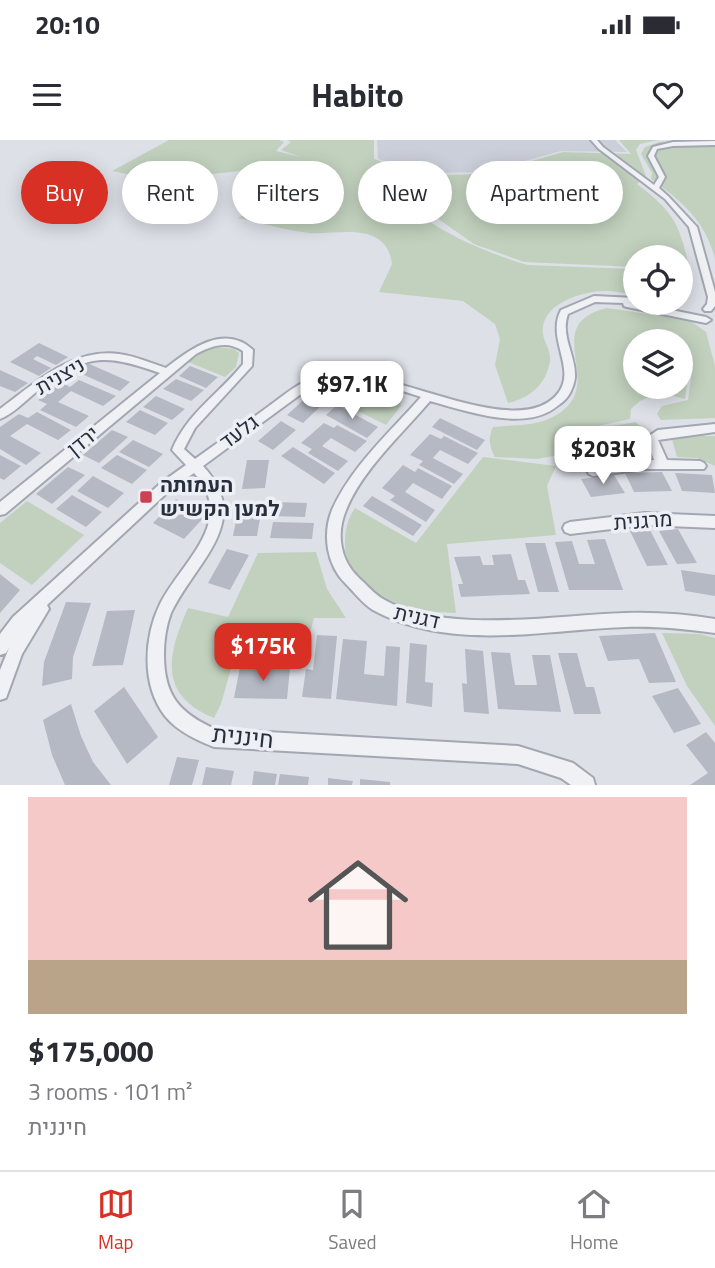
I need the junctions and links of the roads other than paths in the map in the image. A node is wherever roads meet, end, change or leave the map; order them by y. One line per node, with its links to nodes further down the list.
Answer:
1 (594, 140): 3 (street)
2 (715, 143): 4 (street)
3 (601, 148): 4 (street)
4 (655, 189): 5 (street)
5 (713, 295): 8 (street)
6 (623, 300): 9 (street, גלעד)
7 (693, 313): 8 (street)
8 (711, 317): 9 (street)
9 (563, 337): 11 (street, גלעד)
10 (167, 372): 12 (street, ניצנית); 15 (street, ירדן); 18 (street, ירדן)
11 (428, 396): 15 (street, גלעד); 22 (street, דגנית)
12 (0, 415)
13 (715, 428): 14 (street)
14 (662, 463): 16 (street); 17 (street)
15 (194, 466): 21 (street, גלעד); 25 (street, חיננית)
16 (700, 466)
17 (593, 471)
18 (0, 510)
19 (715, 522): 20 (street, מרגנית)
20 (570, 528)
21 (55, 589): 23 (street, גלעד); 24 (street, גלעד)
22 (715, 626)
23 (0, 647)
24 (0, 692)
25 (586, 785)

